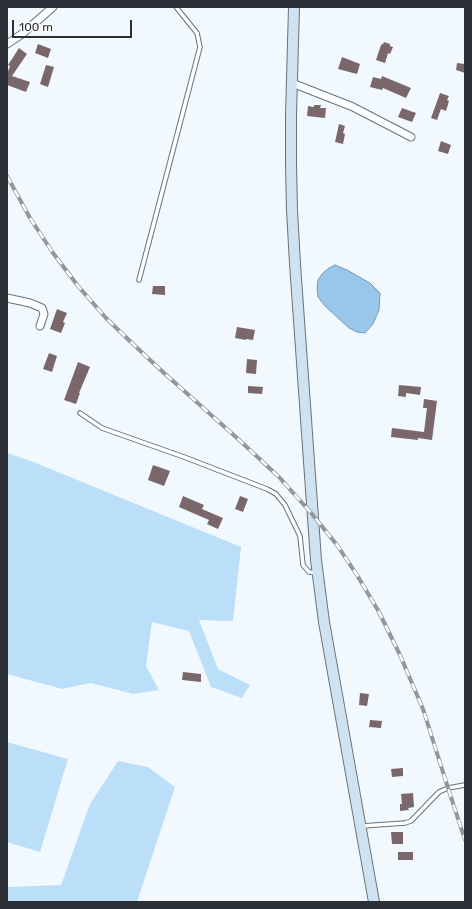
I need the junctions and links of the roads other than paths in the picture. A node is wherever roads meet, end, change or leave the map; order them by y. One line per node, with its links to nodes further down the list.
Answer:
1 (53, 7): 4 (street)
2 (176, 7): 7 (lane)
3 (294, 7): 5 (street)
4 (7, 44)
5 (292, 83): 6 (street); 11 (street)
6 (411, 137)
7 (139, 280)
8 (7, 298): 9 (street)
9 (40, 326)
10 (80, 413): 11 (lane)
11 (318, 573): 13 (street)
12 (465, 785): 13 (lane)
13 (360, 826): 14 (street)
14 (374, 902)

